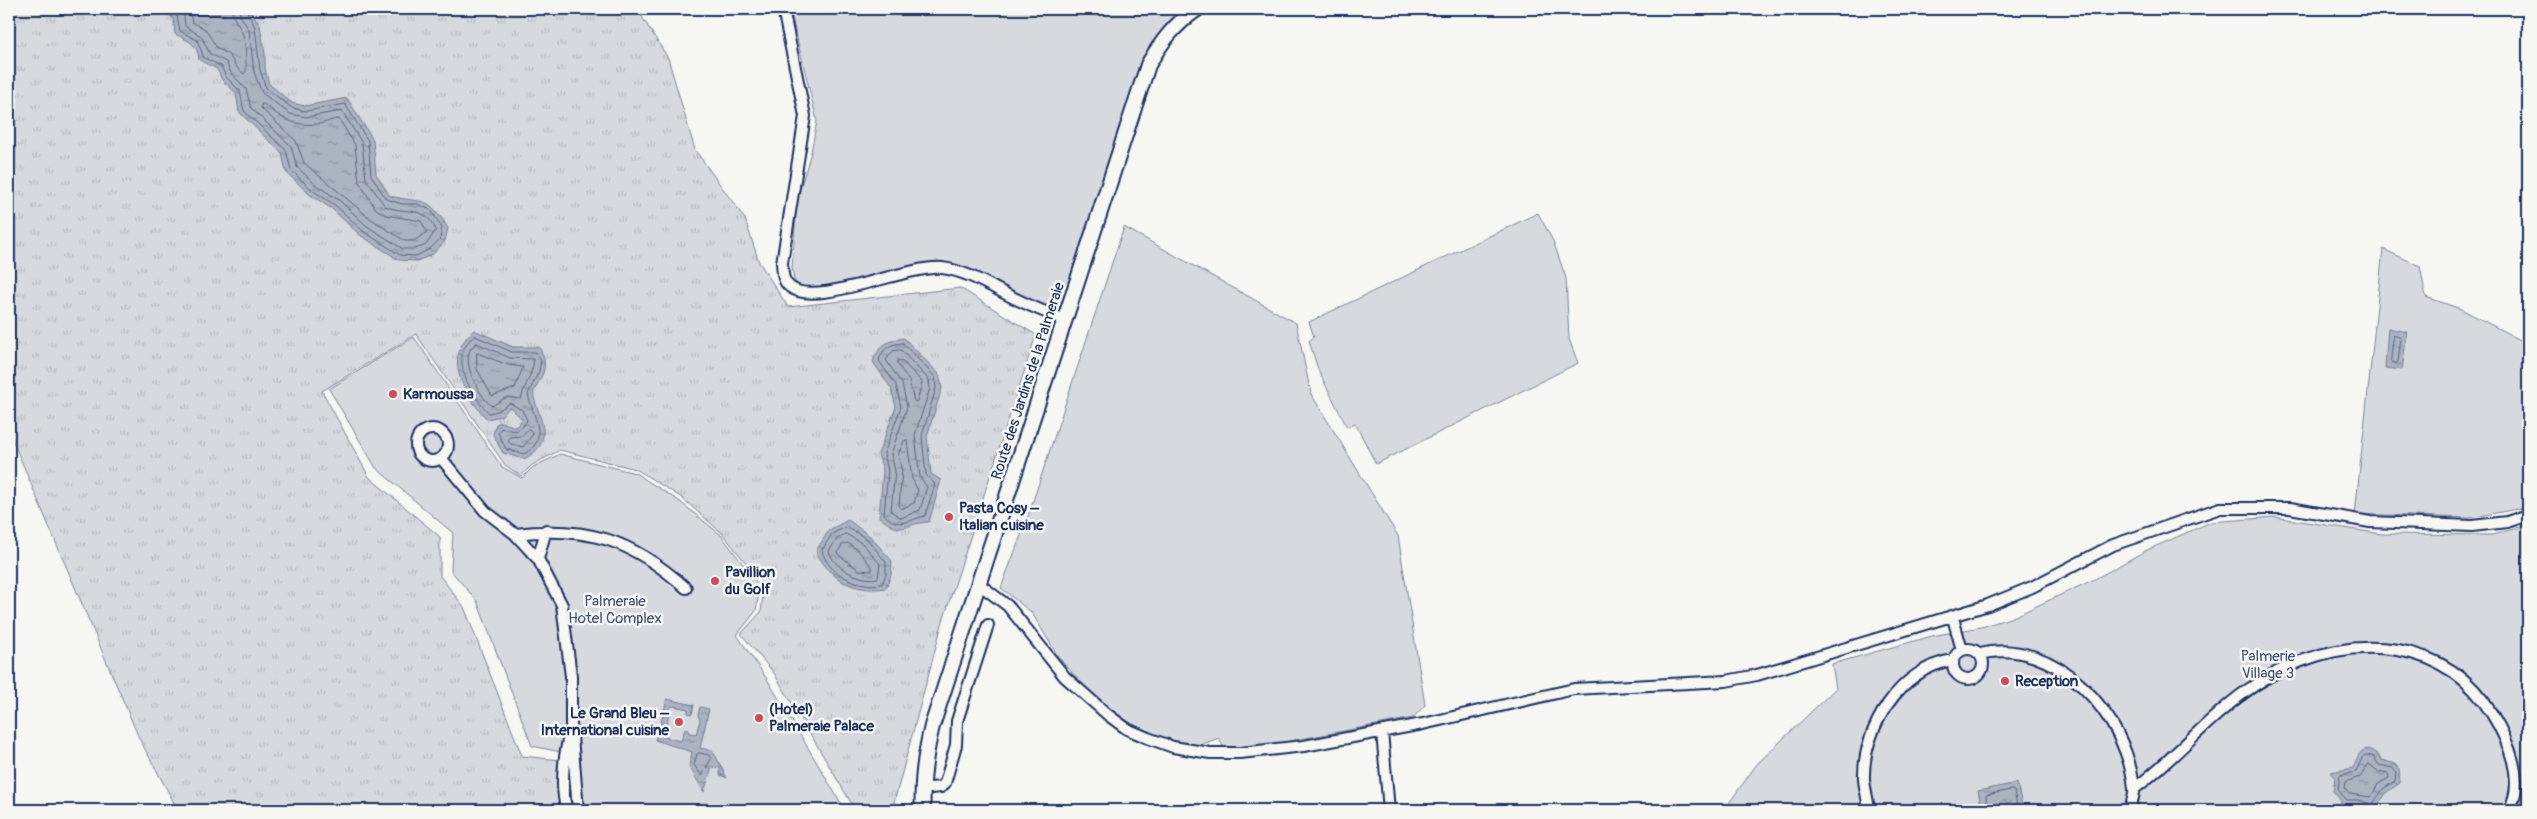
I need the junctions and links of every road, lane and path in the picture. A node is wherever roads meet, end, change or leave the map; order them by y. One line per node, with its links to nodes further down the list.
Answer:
1 (783, 9): 3 (street)
2 (1197, 9): 3 (street, Route des Jardins de la Palmeraie)
3 (1065, 320): 9 (street, Route des Jardins de la Palmeraie)
4 (442, 458): 7 (street)
5 (2528, 515): 11 (street)
6 (546, 530): 7 (street); 8 (street); 10 (street)
7 (515, 534): 8 (street)
8 (538, 559): 16 (street)
9 (979, 584): 17 (street); 18 (street, Route des Jardins de la Palmeraie)
10 (686, 588)
11 (1953, 618): 13 (street); 17 (street)
12 (988, 625): 18 (street)
13 (1962, 650): 14 (street); 15 (street)
14 (1979, 654): 15 (street); 19 (street)
15 (1953, 660): 24 (street)
16 (571, 724): 20 (street); 21 (street)
17 (1382, 732): 23 (street)
18 (921, 789): 22 (street, Route des Jardins de la Palmeraie)
19 (2134, 789): 25 (street); 26 (street)
20 (567, 810)
21 (578, 810)
22 (923, 810)
23 (1389, 810)
24 (1869, 810)
25 (2130, 810)
26 (2509, 810)

